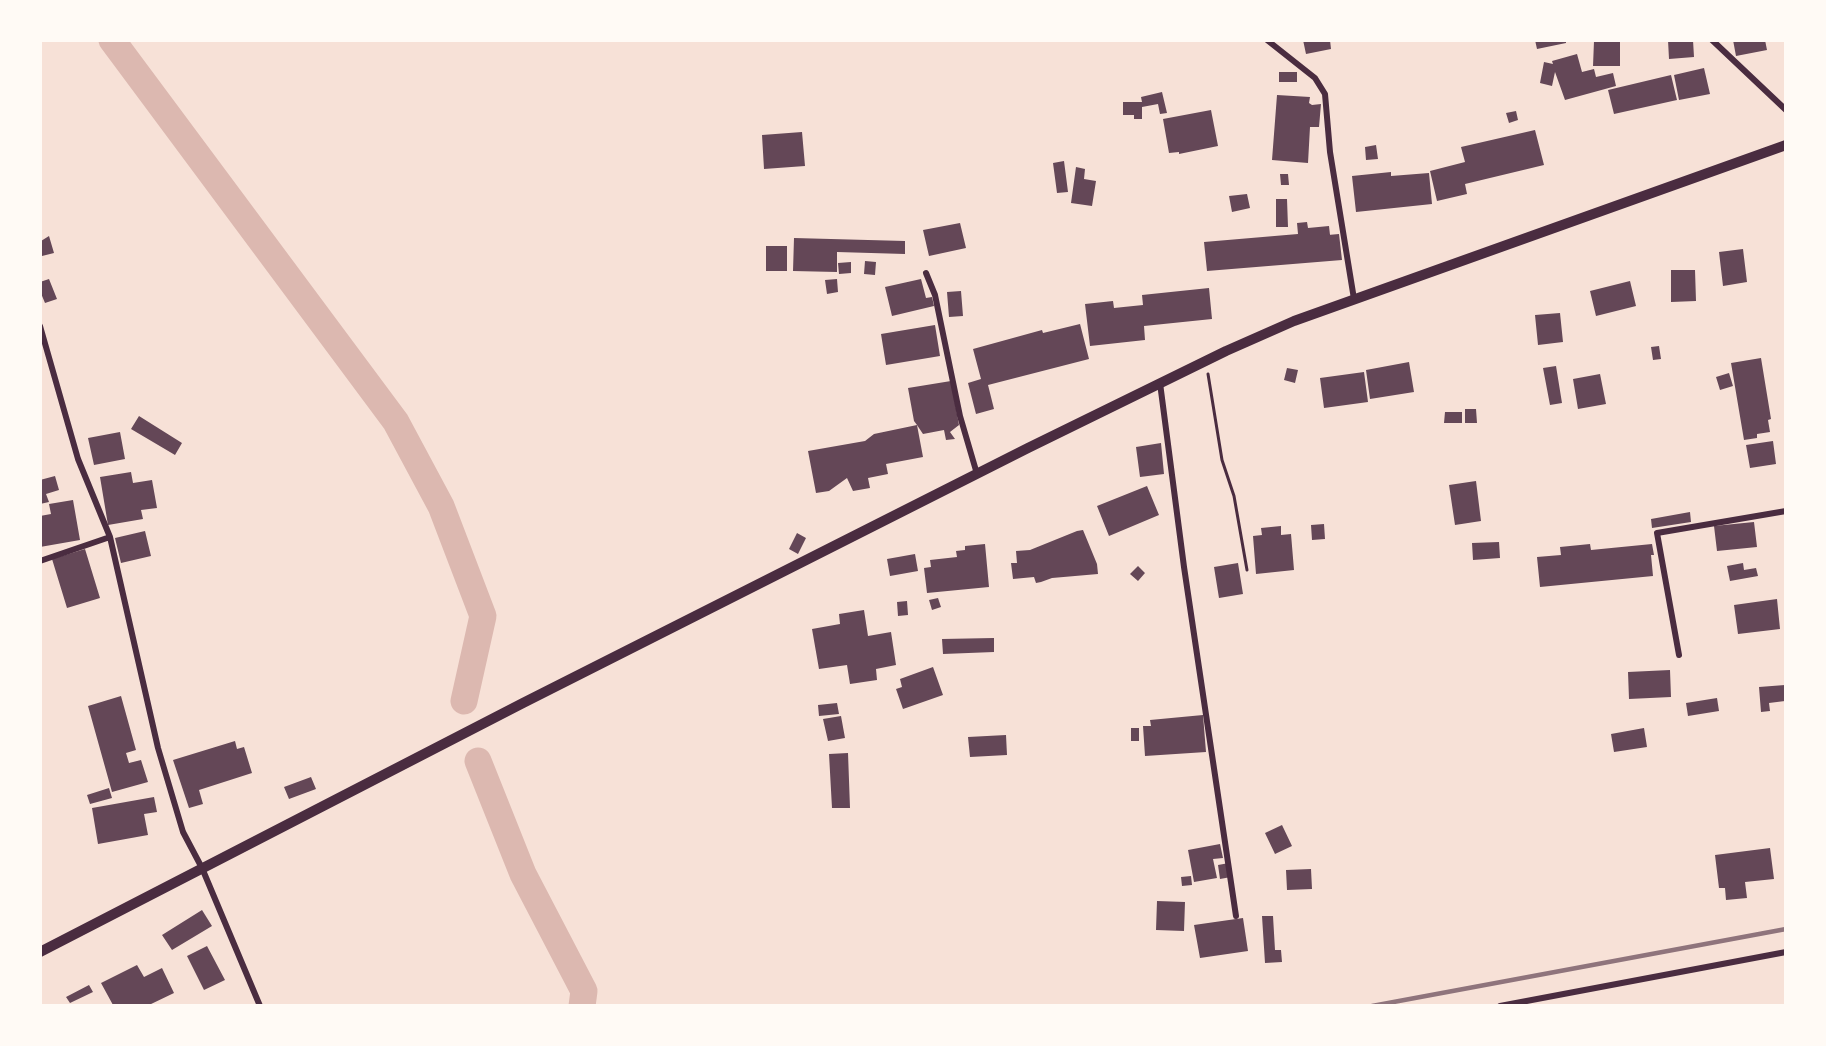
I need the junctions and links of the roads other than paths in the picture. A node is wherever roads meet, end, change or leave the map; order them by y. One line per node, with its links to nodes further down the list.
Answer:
1 (1267, 40): 6 (street)
2 (1712, 40): 3 (street)
3 (1785, 110)
4 (1785, 146): 6 (main road)
5 (926, 273): 9 (street)
6 (1354, 299): 8 (main road)
7 (40, 326): 11 (street)
8 (1160, 383): 9 (main road); 15 (street)
9 (977, 474): 14 (main road)
10 (1785, 510): 13 (street)
11 (110, 537): 12 (street); 14 (street)
12 (40, 561)
13 (1679, 655)
14 (202, 868): 16 (main road); 18 (street)
15 (1236, 916)
16 (40, 952)
17 (1785, 952): 19 (street)
18 (260, 1005)
19 (1500, 1005)

